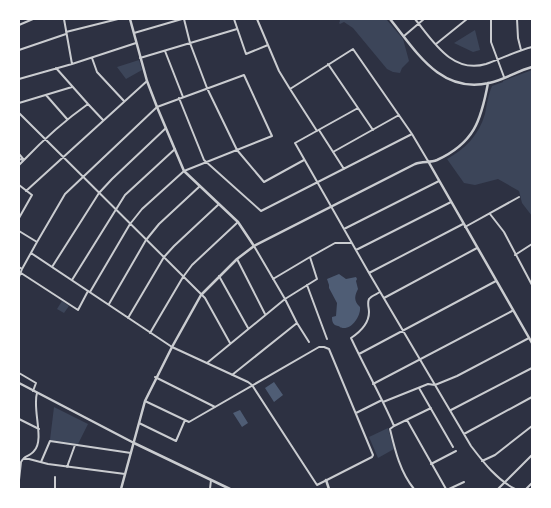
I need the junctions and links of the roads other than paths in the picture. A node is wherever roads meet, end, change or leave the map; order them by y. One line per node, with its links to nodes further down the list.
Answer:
1 (33, 19): 15 (street)
2 (64, 19): 17 (street)
3 (118, 19): 17 (street)
4 (130, 19): 18 (street)
5 (183, 19): 18 (street); 21 (street)
6 (234, 19): 16 (street)
7 (257, 19): 23 (street)
8 (390, 19): 19 (street)
9 (415, 19): 14 (street)
10 (424, 19): 14 (street)
11 (467, 19): 22 (street)
12 (491, 19): 30 (street)
13 (517, 19): 26 (street)
14 (419, 23): 19 (street); 22 (street)
15 (19, 25)
16 (237, 29): 21 (street); 23 (street)
17 (66, 33): 25 (street); 31 (street)
18 (134, 33): 20 (street)
19 (404, 36): 38 (street)
20 (136, 43): 28 (street); 29 (street)
21 (190, 43): 27 (street); 40 (street)
22 (436, 44): 30 (street)
23 (268, 45): 41 (street)
24 (532, 47): 26 (street)
25 (19, 50)
26 (521, 50): 30 (street)
27 (166, 51): 29 (street); 43 (street)
28 (92, 58): 31 (street); 45 (street)
29 (140, 58): 37 (street)
30 (497, 60): 35 (street)
31 (72, 64): 34 (street)
32 (328, 64): 41 (street); 49 (street); 51 (street)
33 (532, 67): 35 (street)
34 (56, 68): 36 (street); 39 (street)
35 (504, 77): 38 (street)
36 (19, 79)
37 (147, 81): 45 (street); 48 (street)
38 (488, 83): 68 (street)
39 (72, 87): 42 (street); 47 (street)
40 (207, 88): 43 (street); 60 (street); 60 (street)
41 (290, 89): 55 (street)
42 (46, 95): 46 (street); 52 (street)
43 (183, 97): 44 (street)
44 (179, 98): 48 (street); 67 (street)
45 (124, 101): 53 (street)
46 (19, 103)
47 (88, 104): 52 (street); 53 (street)
48 (157, 106): 54 (street); 72 (street)
49 (358, 108): 55 (street); 56 (street)
50 (19, 113): 58 (street)
51 (399, 116): 56 (street); 57 (street)
52 (67, 119): 58 (street)
53 (102, 120): 63 (street)
54 (166, 128): 59 (street); 78 (street)
55 (318, 130): 61 (street); 66 (street)
56 (373, 130): 61 (street)
57 (412, 134): 68 (street); 70 (street)
58 (45, 138): 63 (street); 65 (street)
59 (175, 150): 71 (street); 83 (street)
60 (237, 150): 66 (street); 67 (street)
61 (333, 152): 70 (street)
62 (19, 154): 65 (street)
63 (63, 157): 72 (street); 77 (street)
64 (19, 159): 65 (street)
65 (24, 160): 69 (street)
66 (304, 160): 74 (street)
67 (207, 162): 71 (street); 74 (street)
68 (428, 162): 73 (street); 82 (street)
69 (19, 165)
70 (344, 169): 74 (street)
71 (184, 171): 76 (street); 87 (street)
72 (83, 176): 78 (street); 93 (street)
73 (439, 181): 80 (street); 90 (street)
74 (318, 183): 82 (street)
75 (19, 185): 77 (street)
76 (200, 186): 81 (street); 92 (street)
77 (26, 191): 85 (street)
78 (99, 193): 83 (street); 104 (street)
79 (519, 197): 84 (street)
80 (451, 202): 88 (street); 98 (street)
81 (219, 204): 86 (street); 101 (street)
82 (332, 207): 90 (street); 96 (street)
83 (116, 209): 87 (street); 113 (street)
84 (490, 214): 89 (street); 100 (street)
85 (19, 218)
86 (238, 222): 96 (street); 109 (street)
87 (130, 224): 92 (street); 117 (street)
88 (463, 224): 89 (street); 108 (street)
89 (466, 227): 97 (street)
90 (344, 229): 94 (street)
91 (19, 231): 93 (street)
92 (146, 240): 101 (street); 122 (street)
93 (38, 242): 99 (street)
94 (351, 243): 98 (street); 102 (street)
95 (532, 244): 100 (street)
96 (254, 246): 103 (street); 112 (street)
97 (477, 248): 114 (street); 121 (street)
98 (356, 250): 108 (street)
99 (31, 253): 104 (street); 106 (street)
100 (515, 255): 116 (street)
101 (164, 257): 109 (street); 125 (street)
102 (310, 257): 112 (street); 115 (street)
103 (237, 259): 110 (street); 124 (street)
104 (52, 266): 113 (street)
105 (19, 267): 106 (street)
106 (22, 269): 107 (street)
107 (21, 273): 111 (street); 117 (street)
108 (369, 273): 118 (street)
109 (183, 276): 119 (street); 129 (street)
110 (219, 276): 119 (street); 127 (street)
111 (19, 277)
112 (273, 279): 120 (street)
113 (72, 280): 117 (street)
114 (496, 281): 123 (street); 128 (street)
115 (307, 285): 120 (street); 130 (street)
116 (532, 285)
117 (89, 292): 122 (street)
118 (380, 292): 121 (street); 136 (street)
119 (202, 295): 133 (street); 135 (street)
120 (285, 298): 124 (street); 126 (street)
121 (384, 298): 128 (street)
122 (108, 305): 125 (street)
123 (512, 311): 131 (street); 137 (street)
124 (266, 314): 127 (street)
125 (128, 318): 129 (street)
126 (297, 323): 132 (street); 141 (street)
127 (248, 328): 133 (street)
128 (402, 330): 136 (street); 137 (street)
129 (150, 333): 135 (street)
130 (327, 339)
131 (531, 339): 134 (street); 146 (street)
132 (309, 342)
133 (230, 343): 138 (street)
134 (532, 343)
135 (172, 347): 138 (street); 142 (street)
136 (359, 354): 144 (street)
137 (419, 358): 144 (street); 146 (street)
138 (207, 363): 141 (street)
139 (532, 368): 155 (street)
140 (19, 373): 148 (street)
141 (232, 375): 145 (street)
142 (155, 377): 151 (street); 153 (street)
143 (19, 384): 148 (street)
144 (373, 384): 152 (street)
145 (252, 385): 153 (street); 156 (street); 182 (street)
146 (435, 385): 147 (street); 155 (street)
147 (419, 388): 152 (street); 154 (street)
148 (33, 391): 149 (street)
149 (37, 393): 163 (street); 165 (street)
150 (532, 397): 164 (street)
151 (145, 401): 158 (street); 160 (street)
152 (383, 401): 156 (street); 161 (street)
153 (214, 407): 158 (street)
154 (431, 408): 159 (street); 167 (street)
155 (451, 410): 164 (street)
156 (356, 413): 182 (street)
157 (19, 419): 163 (street)
158 (185, 420): 160 (street)
159 (407, 420): 161 (street); 176 (street)
160 (139, 423): 165 (street)
161 (394, 426): 191 (street)
162 (532, 426): 173 (street)
163 (39, 429): 172 (street)
164 (464, 434): 173 (street)
165 (134, 443): 169 (street); 181 (street)
166 (75, 446): 169 (street); 175 (street); 177 (street)
167 (453, 446)
168 (456, 451): 176 (street)
169 (131, 454): 178 (street)
170 (532, 455): 184 (street)
171 (19, 458): 174 (street)
172 (23, 459): 174 (street); 175 (street)
173 (482, 461): 184 (street)
174 (21, 462): 180 (street)
175 (42, 462): 177 (street)
176 (431, 464): 192 (street)
177 (67, 467): 178 (street)
178 (126, 474): 187 (street)
179 (55, 477): 186 (street)
180 (19, 480)
181 (211, 480): 188 (street); 189 (street)
182 (326, 480): 190 (street)
183 (464, 482): 193 (street)
184 (504, 483): 194 (street); 195 (street)
185 (532, 483): 196 (street)
186 (55, 489)
187 (121, 489)
188 (210, 489)
189 (230, 489)
190 (329, 489)
191 (414, 489)
192 (446, 489)
193 (449, 489)
194 (498, 489)
195 (515, 489)
196 (526, 489)

